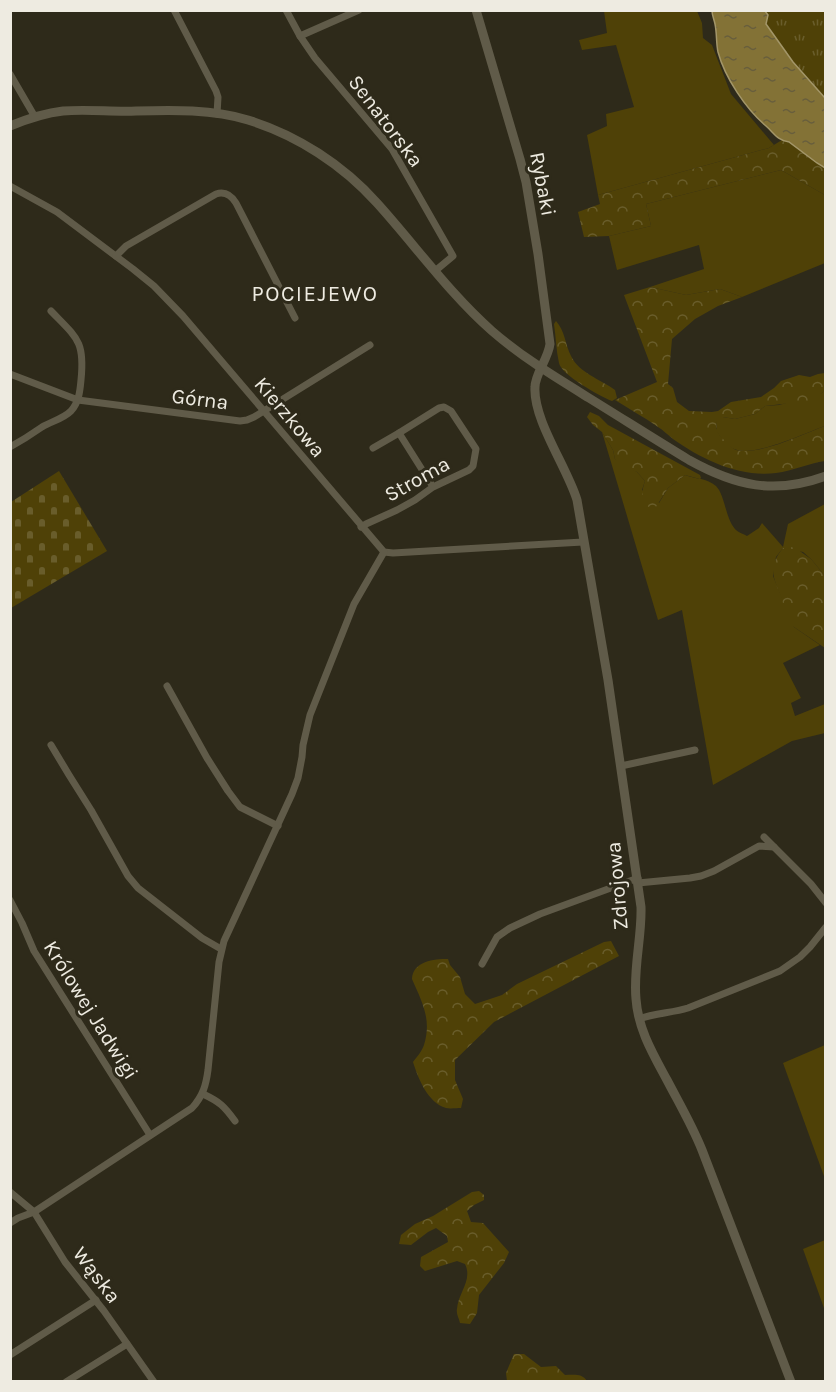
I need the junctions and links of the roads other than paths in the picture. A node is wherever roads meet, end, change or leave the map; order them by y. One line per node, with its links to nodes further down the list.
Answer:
1 (174, 10): 7 (street)
2 (286, 10): 5 (street, Senatorska)
3 (359, 10): 5 (street)
4 (476, 10): 16 (street, Rybaki)
5 (300, 36): 12 (street, Senatorska)
6 (10, 74): 8 (street)
7 (217, 114): 8 (street); 12 (street)
8 (35, 117): 9 (street)
9 (10, 126)
10 (10, 186): 11 (street, Kierzkowa)
11 (116, 256): 14 (street); 19 (street, Kierzkowa)
12 (435, 271): 16 (street)
13 (51, 311): 18 (street)
14 (295, 318)
15 (370, 345): 19 (street, Górna)
16 (542, 369): 23 (street); 26 (street, Zdrojowa)
17 (10, 374): 18 (street, Górna)
18 (78, 400): 19 (street, Górna); 21 (street)
19 (263, 411): 25 (street, Kierzkowa)
20 (399, 433): 22 (street); 24 (street); 24 (street, Stroma)
21 (10, 447)
22 (373, 448)
23 (825, 476)
24 (433, 487): 25 (street, Stroma)
25 (361, 527): 27 (street, Kierzkowa)
26 (583, 542): 27 (street); 31 (street, Zdrojowa)
27 (384, 552): 32 (street)
28 (167, 686): 32 (street)
29 (51, 745): 39 (street)
30 (695, 750): 31 (street)
31 (621, 766): 35 (street, Zdrojowa)
32 (278, 826): 39 (street)
33 (764, 837): 34 (street)
34 (774, 847): 35 (street); 37 (street)
35 (638, 880): 40 (street); 41 (street, Zdrojowa)
36 (10, 900): 44 (street, Królowej Jadwigi)
37 (825, 903)
38 (825, 927): 41 (street)
39 (221, 949): 42 (street)
40 (482, 964)
41 (639, 1019): 53 (street, Zdrojowa)
42 (203, 1094): 43 (street); 44 (street)
43 (236, 1121)
44 (150, 1135): 46 (street)
45 (10, 1192): 46 (street, Wąska)
46 (34, 1212): 47 (street); 48 (street, Wąska)
47 (10, 1223)
48 (96, 1300): 49 (street, Wąska); 50 (street)
49 (127, 1344): 51 (street); 52 (street, Wąska)
50 (10, 1355)
51 (66, 1382)
52 (154, 1382)
53 (791, 1382)

